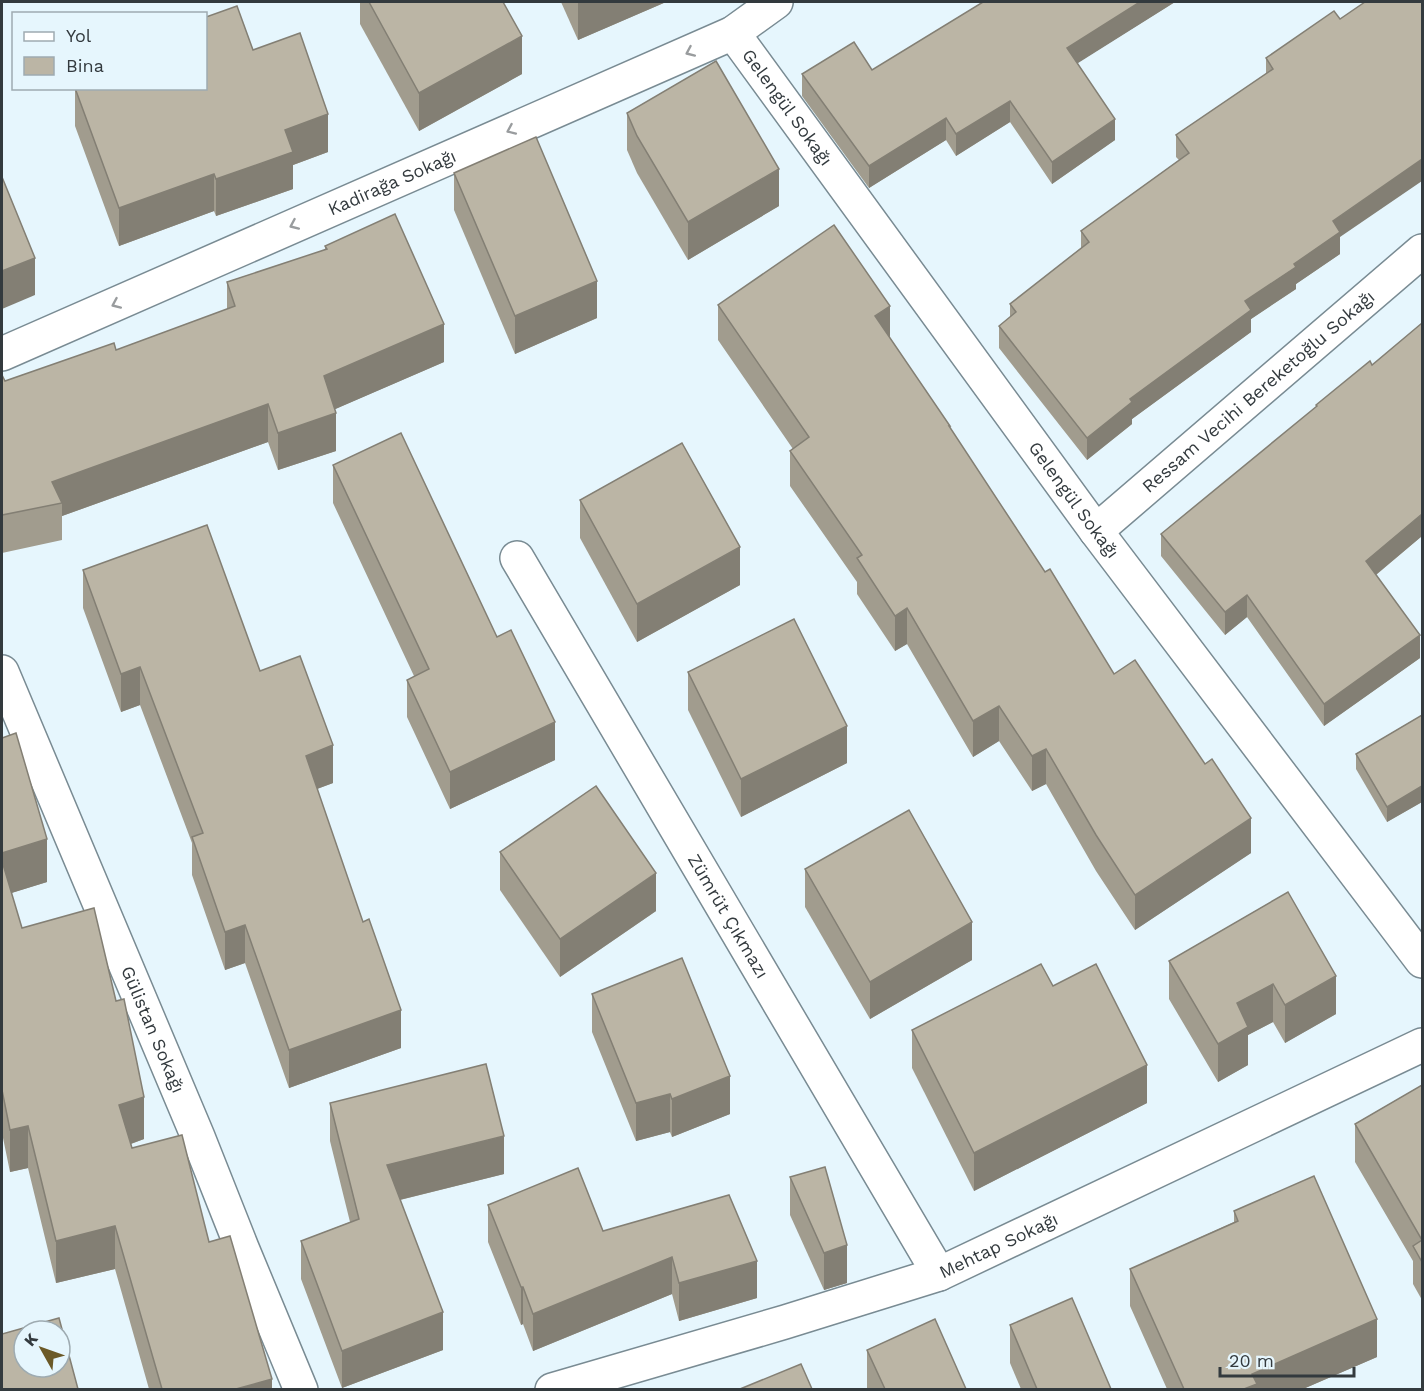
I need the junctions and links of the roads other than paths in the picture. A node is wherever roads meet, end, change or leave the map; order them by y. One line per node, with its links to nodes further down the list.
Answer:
1 (776, 2): 2 (street, Kadirağa Sokağı)
2 (733, 33): 4 (street, Kadirağa Sokağı, one-way to 4); 5 (street, Gelengül Sokağı)
3 (1422, 251): 5 (street, Ressam Vecihi Bereketoğlu Sokağı)
4 (2, 354)
5 (1096, 531): 8 (street, Gelengül Sokağı)
6 (517, 558): 10 (street, Zümrüt Çıkmazı)
7 (2, 672): 11 (street, Gülistan Sokağı)
8 (1422, 961)
9 (1422, 1045): 10 (street, Mehtap Sokağı)
10 (939, 1274): 12 (street, Mehtap Sokağı)
11 (301, 1389)
12 (552, 1389)

